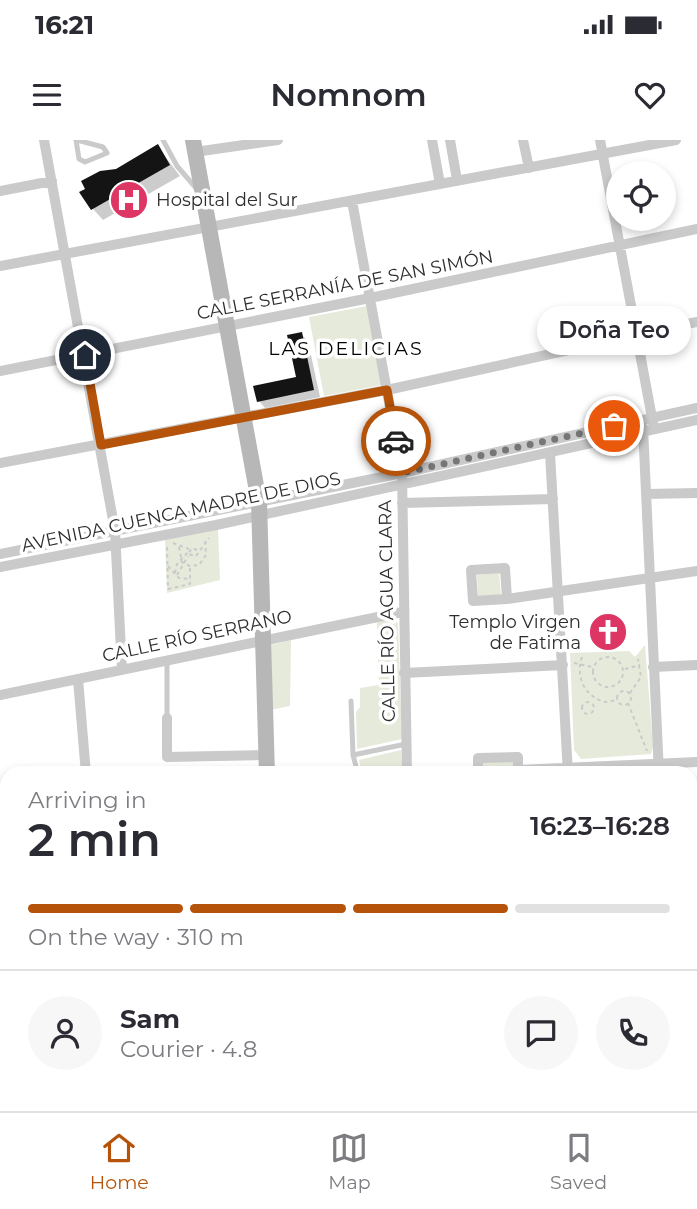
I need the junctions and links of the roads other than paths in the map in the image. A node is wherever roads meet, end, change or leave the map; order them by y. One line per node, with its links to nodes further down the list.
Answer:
1 (44, 140): 14 (street)
2 (76, 140): 2 (lane)
3 (163, 140): 17 (lane)
4 (278, 140): 10 (street)
5 (432, 140): 15 (street)
6 (450, 140): 13 (street)
7 (523, 140): 12 (street)
8 (600, 140): 11 (street)
9 (676, 140): 11 (street)
10 (194, 146): 17 (main road)
11 (603, 155): 12 (street); 21 (street)
12 (529, 168): 13 (street)
13 (457, 180): 15 (street)
14 (52, 181): 16 (street); 22 (street)
15 (440, 184): 18 (street)
16 (0, 191)
17 (203, 195): 19 (main road)
18 (352, 201): 19 (street); 24 (street, CALLE RÍO AGUA CLARA)
19 (209, 226): 22 (street); 26 (main road)
20 (697, 229): 21 (street, CALLE SERRANÍA DE SAN SIMÓN)
21 (619, 246): 24 (street, CALLE SERRANÍA DE SAN SIMÓN); 27 (street)
22 (66, 254): 23 (street); 28 (street)
23 (0, 266)
24 (370, 298): 26 (street, CALLE SERRANÍA DE SAN SIMÓN); 30 (street, CALLE RÍO AGUA CLARA)
25 (697, 322): 27 (street)
26 (229, 326): 28 (street, CALLE SERRANÍA DE SAN SIMÓN); 32 (main road)
27 (636, 335): 30 (street); 34 (street)
28 (85, 355): 29 (street, CALLE SERRANÍA DE SAN SIMÓN); 35 (street)
29 (0, 371)
30 (387, 390): 32 (street); 38 (street, CALLE RÍO AGUA CLARA)
31 (697, 408): 34 (street, AVENIDA CUENCA MADRE DE DIOS)
32 (245, 418): 35 (street); 43 (main road)
33 (697, 420): 34 (street, AVENIDA CUENCA MADRE DE DIOS)
34 (648, 424): 36 (street, AVENIDA CUENCA MADRE DE DIOS); 38 (street, AVENIDA CUENCA MADRE DE DIOS); 40 (street)
35 (101, 445): 37 (street); 44 (street)
36 (550, 453): 38 (street, AVENIDA CUENCA MADRE DE DIOS); 41 (street)
37 (0, 463)
38 (403, 478): 42 (street, CALLE RÍO AGUA CLARA); 43 (street, AVENIDA CUENCA MADRE DE DIOS)
39 (697, 493): 40 (street)
40 (646, 494): 49 (street)
41 (553, 499): 42 (street); 50 (street)
42 (402, 503): 52 (street, CALLE RÍO AGUA CLARA)
43 (258, 509): 44 (street, AVENIDA CUENCA MADRE DE DIOS); 45 (street, AVENIDA CUENCA MADRE DE DIOS); 53 (main road)
44 (116, 531): 45 (street); 46 (street, AVENIDA CUENCA MADRE DE DIOS)
45 (117, 544): 47 (street, AVENIDA CUENCA MADRE DE DIOS); 58 (street)
46 (0, 554)
47 (0, 567)
48 (697, 571): 49 (street)
49 (648, 577): 50 (street); 57 (street)
50 (559, 590): 51 (street); 55 (street)
51 (507, 599)
52 (402, 612): 53 (street, CALLE RÍO SERRANO); 59 (street, CALLE RÍO AGUA CLARA)
53 (263, 639): 54 (street, CALLE RÍO SERRANO); 65 (main road)
54 (167, 660): 58 (street, CALLE RÍO SERRANO); 63 (lane)
55 (562, 665): 59 (street); 74 (street)
56 (697, 666): 57 (street)
57 (653, 667): 75 (street)
58 (122, 670): 60 (street, CALLE RÍO SERRANO)
59 (404, 673): 64 (street, CALLE RÍO AGUA CLARA)
60 (78, 679): 61 (street, CALLE RÍO SERRANO); 68 (street)
61 (0, 695)
62 (351, 701): 66 (lane)
63 (167, 718): 65 (street)
64 (406, 744): 66 (lane); 71 (street, CALLE RÍO AGUA CLARA)
65 (266, 755): 69 (main road)
66 (353, 755): 70 (lane)
67 (697, 762): 76 (street)
68 (85, 766)
69 (267, 766)
70 (356, 766)
71 (407, 766)
72 (478, 766): 73 (street)
73 (518, 766)
74 (568, 766)
75 (655, 766)
76 (669, 766)

